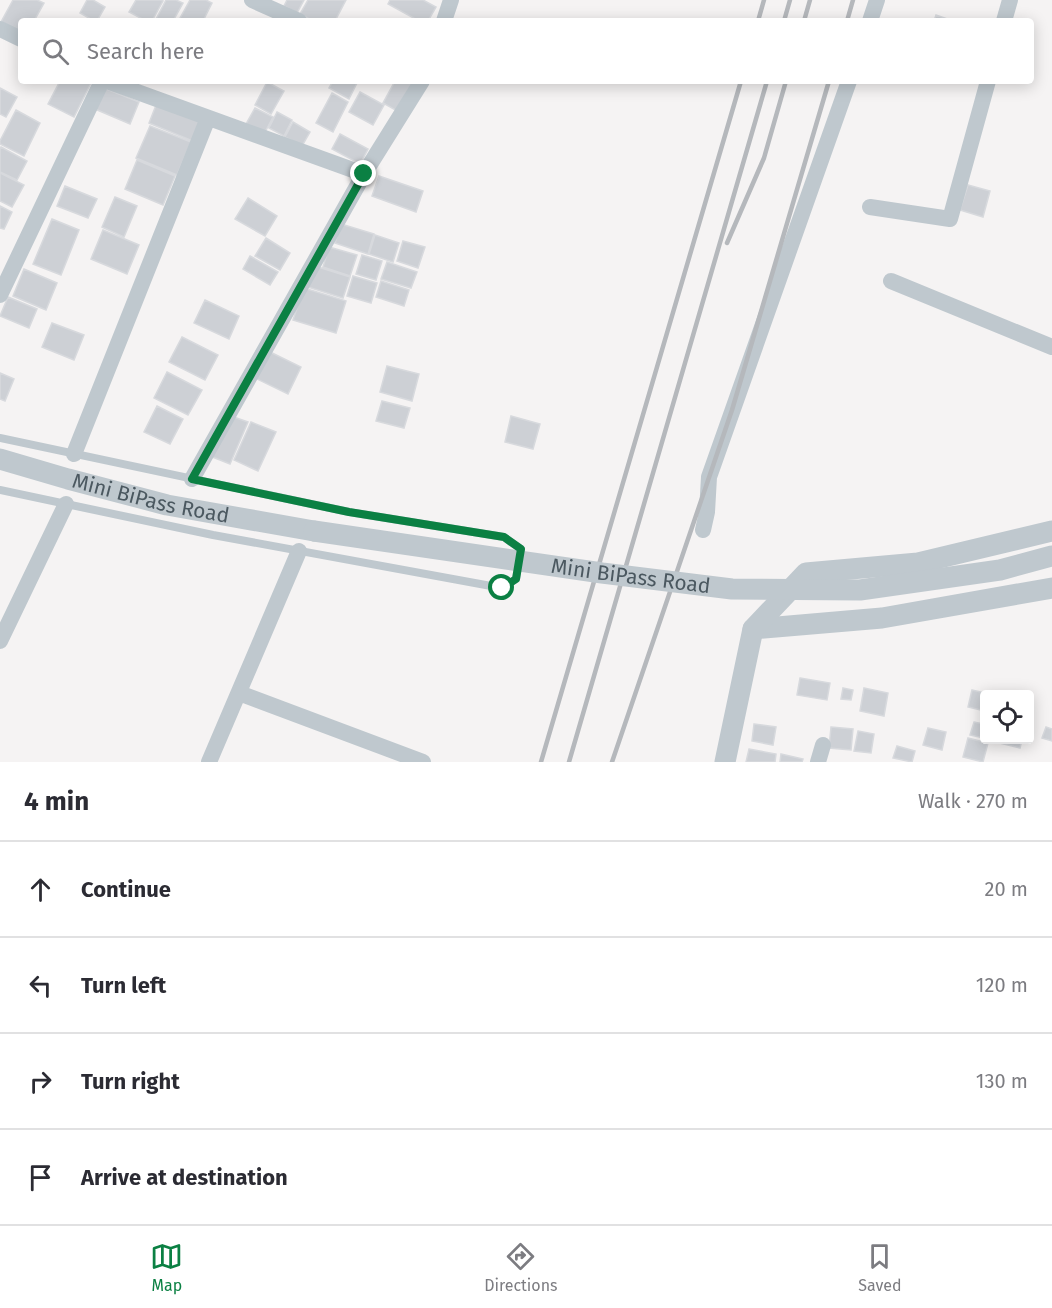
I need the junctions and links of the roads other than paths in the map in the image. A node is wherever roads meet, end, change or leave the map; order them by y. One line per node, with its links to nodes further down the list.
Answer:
1 (252, 0): 5 (street)
2 (451, 0): 6 (street)
3 (877, 0): 7 (street)
4 (1010, 0): 8 (street)
5 (292, 18)
6 (445, 18)
7 (871, 18)
8 (1005, 18)
9 (0, 29): 10 (street)
10 (18, 38)
11 (101, 84): 20 (street)
12 (115, 84): 16 (street)
13 (420, 84): 17 (street)
14 (848, 84): 28 (street)
15 (987, 84): 18 (street)
16 (208, 118): 17 (street); 23 (street)
17 (364, 174): 25 (street)
18 (870, 207)
19 (891, 281): 21 (street)
20 (0, 295)
21 (1052, 347)
22 (0, 438): 23 (lane)
23 (74, 454): 25 (lane)
24 (0, 459): 31 (street, Mini BiPass Road, bridge)
25 (192, 479): 30 (lane)
26 (0, 490): 27 (lane)
27 (66, 504): 30 (lane); 34 (street)
28 (703, 530)
29 (1052, 531): 33 (street)
30 (299, 550): 35 (street)
31 (1052, 556)
32 (1052, 588): 33 (street)
33 (753, 629): 39 (street)
34 (0, 641)
35 (239, 693): 37 (street); 38 (street)
36 (823, 745): 40 (street)
37 (209, 762)
38 (423, 762)
39 (725, 762)
40 (818, 762)

